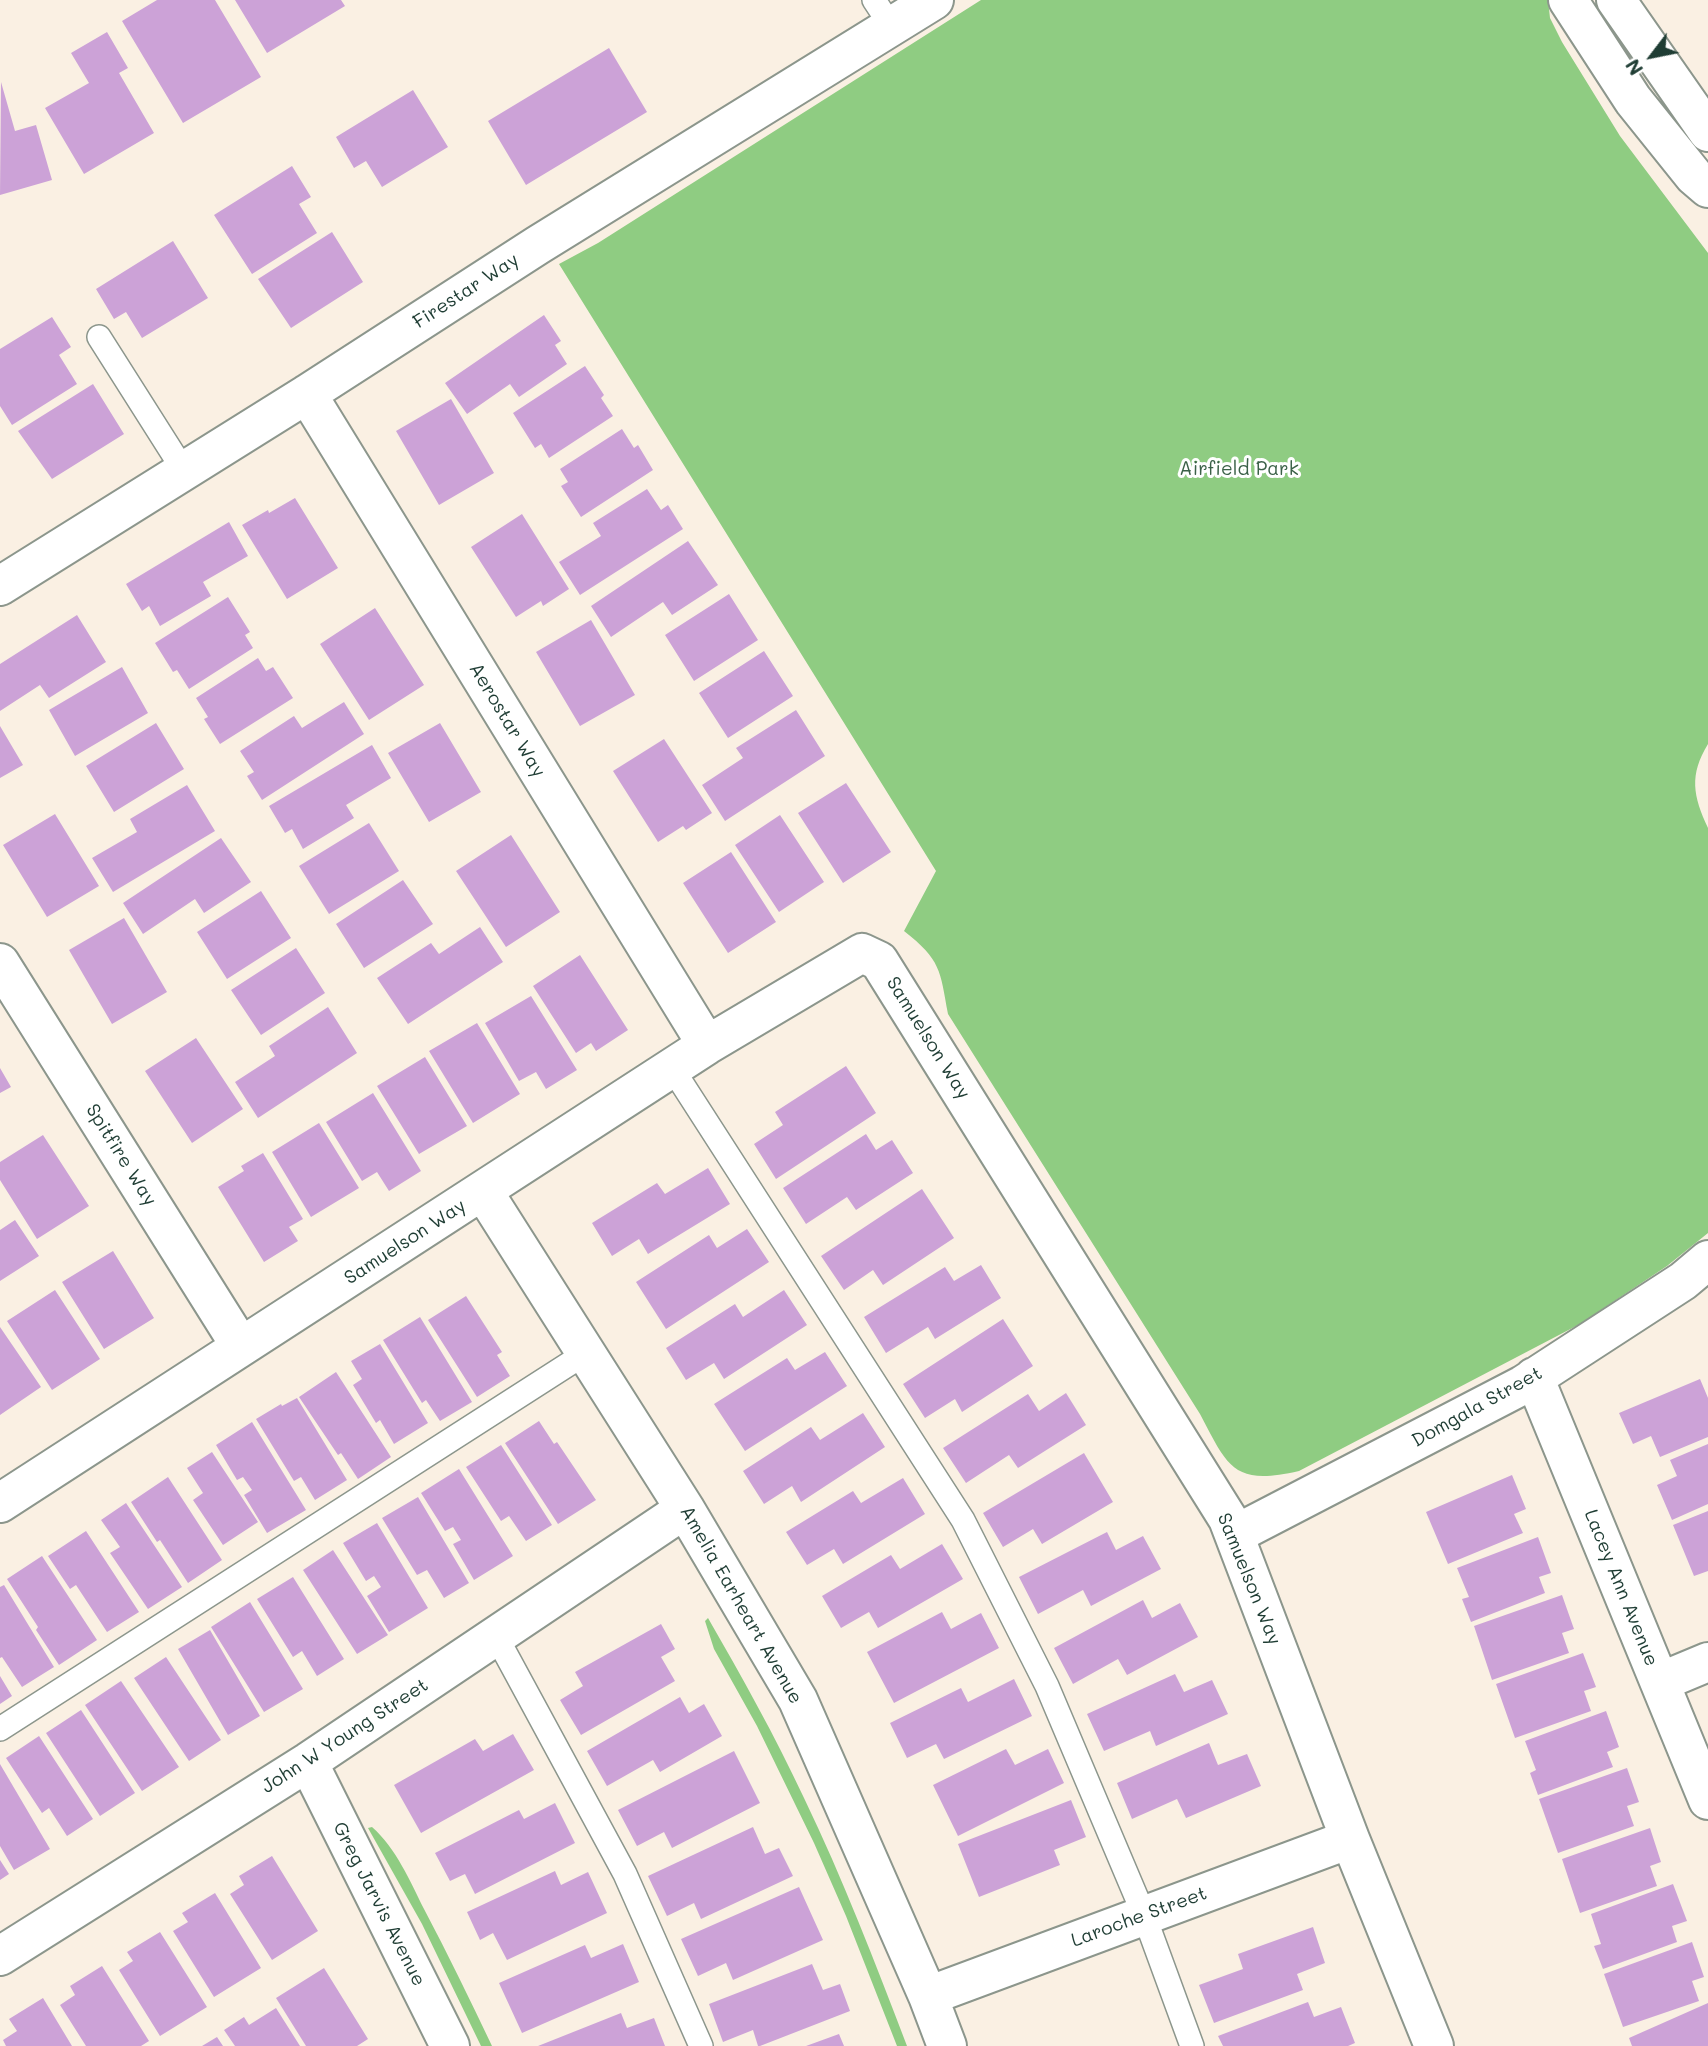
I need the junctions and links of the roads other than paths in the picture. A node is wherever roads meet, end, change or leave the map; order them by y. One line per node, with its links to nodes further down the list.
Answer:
1 (934, 0): 4 (street, Firestar Way)
2 (1568, 0): 6 (street)
3 (1616, 0): 5 (street)
4 (882, 13): 8 (street, Firestar Way)
5 (1708, 132)
6 (1708, 188)
7 (99, 337): 9 (lane)
8 (307, 394): 9 (street, Firestar Way); 12 (street, Aerostar Way)
9 (184, 471): 10 (street, Firestar Way)
10 (0, 586)
11 (0, 963): 16 (street, Spitfire Way)
12 (707, 1045): 13 (street, Samuelson Way); 21 (street, Samuelson Way)
13 (671, 1068): 14 (street, Samuelson Way); 29 (lane)
14 (483, 1191): 16 (street, Samuelson Way); 17 (street, Amelia Earheart Avenue)
15 (1708, 1260): 18 (street, Domgala Street)
16 (242, 1347): 19 (street, Samuelson Way)
17 (586, 1353): 20 (street, Amelia Earheart Avenue); 25 (lane)
18 (1534, 1377): 21 (street, Domgala Street); 24 (street, Lacey Ann Avenue)
19 (0, 1503)
20 (685, 1509): 22 (street, John W Young Street); 31 (street, Amelia Earheart Avenue)
21 (1234, 1535): 28 (street, Samuelson Way)
22 (496, 1636): 26 (street, John W Young Street); 33 (lane)
23 (1708, 1662): 24 (street)
24 (1660, 1682): 27 (street, Lacey Ann Avenue)
25 (0, 1728)
26 (308, 1762): 30 (street, John W Young Street); 32 (street, Greg Jarvis Avenue)
27 (1708, 1800)
28 (1350, 1839): 29 (street, Laroche Street); 36 (street, Samuelson Way)
29 (1144, 1915): 31 (street, Laroche Street); 35 (lane)
30 (0, 1956)
31 (928, 1996): 34 (street, Amelia Earheart Avenue)
32 (450, 2046)
33 (701, 2046)
34 (947, 2046)
35 (1192, 2046)
36 (1434, 2046)

